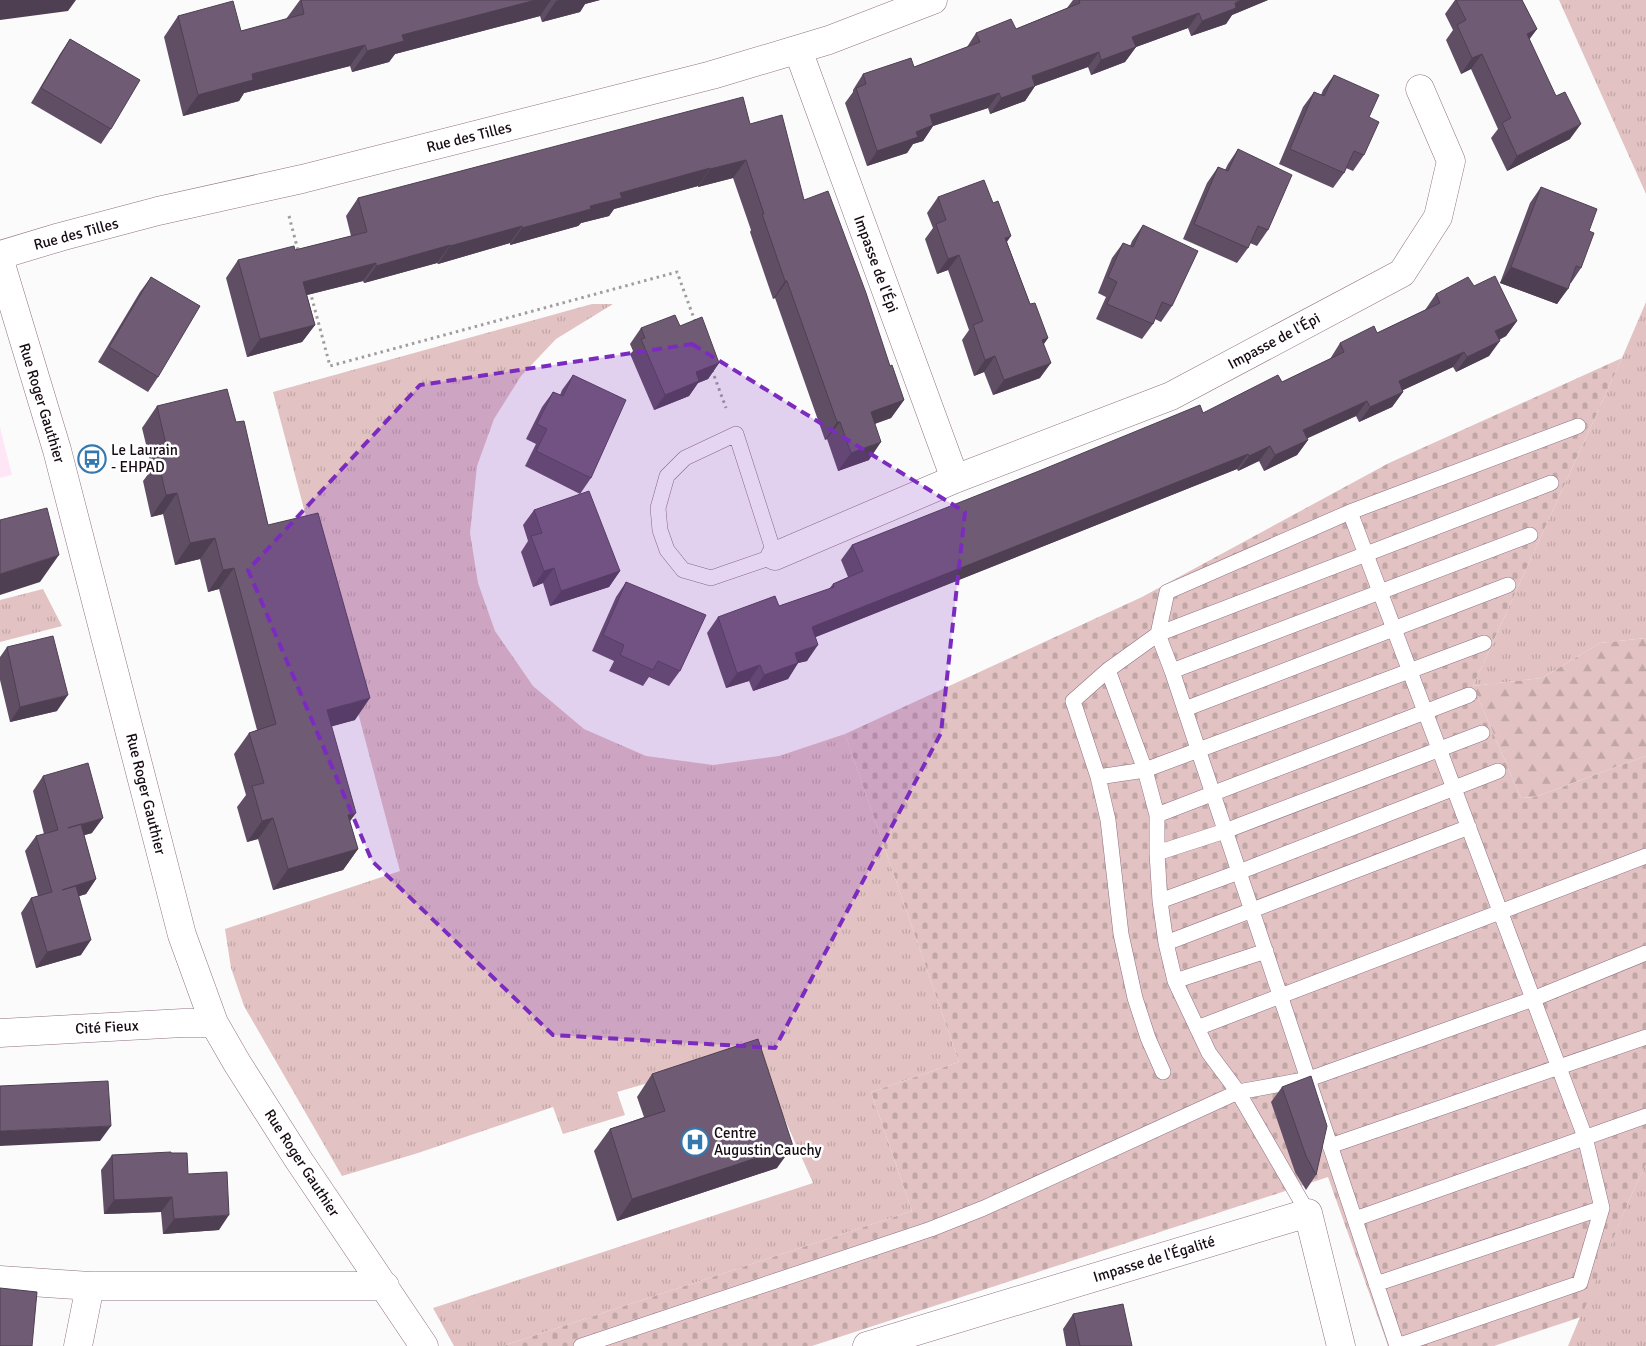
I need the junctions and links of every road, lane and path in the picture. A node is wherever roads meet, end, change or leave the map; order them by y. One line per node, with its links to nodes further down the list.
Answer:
1 (933, 0): 2 (street, Rue des Tilles)
2 (798, 50): 4 (street, Rue des Tilles); 13 (street, Impasse de l'Épi)
3 (1420, 89): 13 (street, Impasse de l'Épi)
4 (280, 184): 5 (street, Rue des Tilles); 7 (path)
5 (0, 255)
6 (0, 261): 53 (street, Rue Roger Gauthier)
7 (301, 261)
8 (309, 289): 9 (path)
9 (696, 326)
10 (710, 362): 12 (path)
11 (1578, 426): 15 (lane)
12 (736, 434): 18 (lane); 18 (lane, Impasse de l'Épi)
13 (955, 479): 18 (street, Impasse de l'Épi)
14 (1551, 483): 17 (lane)
15 (1350, 512): 17 (lane); 22 (lane)
16 (1530, 535): 20 (lane)
17 (1366, 554): 20 (lane); 22 (lane)
18 (775, 556)
19 (1508, 586): 21 (lane)
20 (1380, 592): 21 (lane); 25 (lane)
21 (1395, 629): 26 (lane); 28 (lane)
22 (1158, 634): 24 (lane); 25 (lane)
23 (1484, 643): 26 (lane)
24 (1108, 670): 33 (lane); 35 (lane)
25 (1172, 671): 28 (lane)
26 (1410, 671): 29 (lane); 31 (lane)
27 (1469, 695): 29 (lane)
28 (1184, 710): 31 (lane)
29 (1426, 711): 32 (lane); 37 (lane)
30 (1482, 733): 32 (lane)
31 (1198, 750): 33 (lane); 37 (lane)
32 (1440, 750): 36 (lane); 40 (lane)
33 (1145, 770): 35 (lane); 38 (lane)
34 (1498, 771): 36 (lane)
35 (1098, 776): 58 (lane)
36 (1454, 788): 39 (lane); 43 (lane)
37 (1213, 793): 38 (lane); 40 (lane)
38 (1156, 815): 41 (lane)
39 (1469, 827): 45 (lane); 46 (lane)
40 (1225, 831): 41 (lane); 43 (lane)
41 (1157, 853): 44 (lane)
42 (1646, 856): 46 (lane)
43 (1239, 872): 44 (lane); 45 (lane)
44 (1160, 900): 47 (lane)
45 (1252, 910): 47 (lane); 48 (lane)
46 (1501, 912): 51 (lane); 52 (lane)
47 (1166, 943): 50 (lane)
48 (1266, 951): 50 (lane); 51 (lane)
49 (1646, 953): 52 (lane)
50 (1175, 981): 54 (lane)
51 (1281, 996): 54 (lane); 59 (lane)
52 (1533, 999): 57 (lane); 59 (lane)
53 (214, 1023): 55 (street, Cité Fieux); 70 (street, Rue Roger Gauthier)
54 (1197, 1028): 60 (lane)
55 (0, 1033)
56 (1646, 1037): 57 (lane)
57 (1559, 1067): 62 (lane); 63 (lane)
58 (1163, 1072)
59 (1309, 1079): 60 (lane); 63 (lane)
60 (1238, 1092): 65 (lane); 73 (lane)
61 (1646, 1116): 62 (lane)
62 (1585, 1137): 64 (lane); 66 (lane)
63 (1330, 1146): 66 (lane)
64 (1602, 1208): 68 (lane); 68 (lane)
65 (1308, 1212): 74 (street, Impasse de l'Égalité); 75 (street)
66 (1355, 1219): 68 (lane)
67 (0, 1280): 69 (street)
68 (1376, 1284)
69 (90, 1286): 70 (street); 71 (street)
70 (385, 1286): 72 (street, Rue Roger Gauthier)
71 (78, 1346)
72 (424, 1346)
73 (581, 1346)
74 (868, 1346)
75 (1341, 1346)

